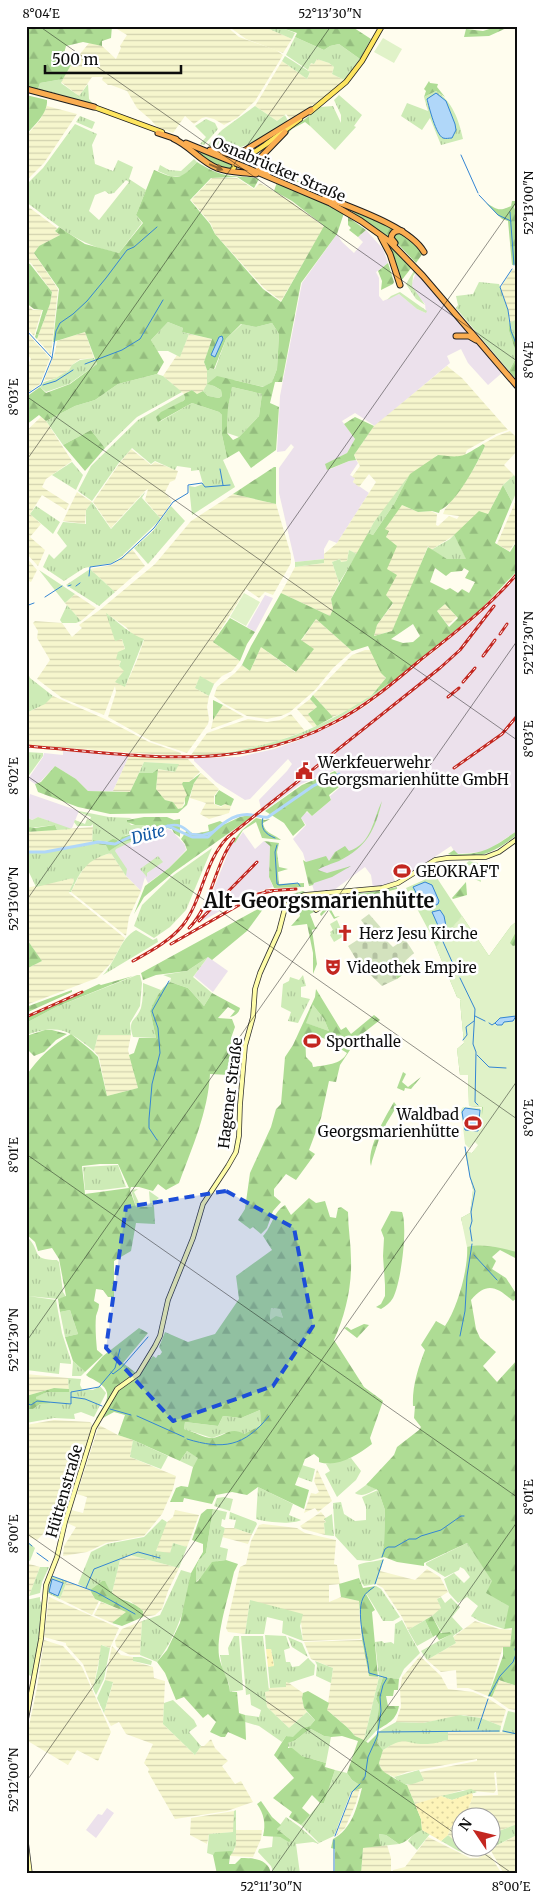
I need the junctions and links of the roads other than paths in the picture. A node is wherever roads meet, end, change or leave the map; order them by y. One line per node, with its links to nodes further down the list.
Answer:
1 (382, 26): 4 (main road)
2 (26, 90): 3 (highway, Osnabrücker Straße)
3 (94, 109): 6 (main road, Osnabrücker Straße); 8 (main road, Osnabrücker Straße)
4 (311, 110): 5 (main road); 9 (highway); 11 (main road)
5 (285, 132): 11 (main road); 12 (highway)
6 (158, 133): 7 (highway, Osnabrücker Straße)
7 (174, 139): 10 (highway, Osnabrücker Straße); 11 (highway, one-way to 11)
8 (182, 139): 9 (highway, Osnabrücker Straße)
9 (210, 150): 10 (highway, Osnabrücker Straße)
10 (236, 162): 12 (highway, Osnabrücker Straße, bridge)
11 (233, 171): 12 (highway)
12 (266, 174): 13 (highway, Osnabrücker Straße); 14 (highway, Osnabrücker Straße)
13 (315, 193): 15 (highway); 16 (highway, Osnabrücker Straße)
14 (376, 231): 18 (highway); 20 (highway, Osnabrücker Straße)
15 (402, 231): 16 (highway); 17 (highway)
16 (398, 247): 21 (highway, Osnabrücker Straße)
17 (424, 252)
18 (400, 285)
19 (456, 336): 20 (highway)
20 (490, 354): 21 (highway, Osnabrücker Straße)
21 (517, 384)
22 (517, 839): 23 (main road, Hagener Straße)
23 (327, 893): 24 (main road); 25 (main road, Hagener Straße)
24 (316, 910)
25 (163, 1319): 26 (main road, Hüttenstraße)
26 (26, 1720)
27 (26, 1842): 28 (main road)
28 (30, 1874)

